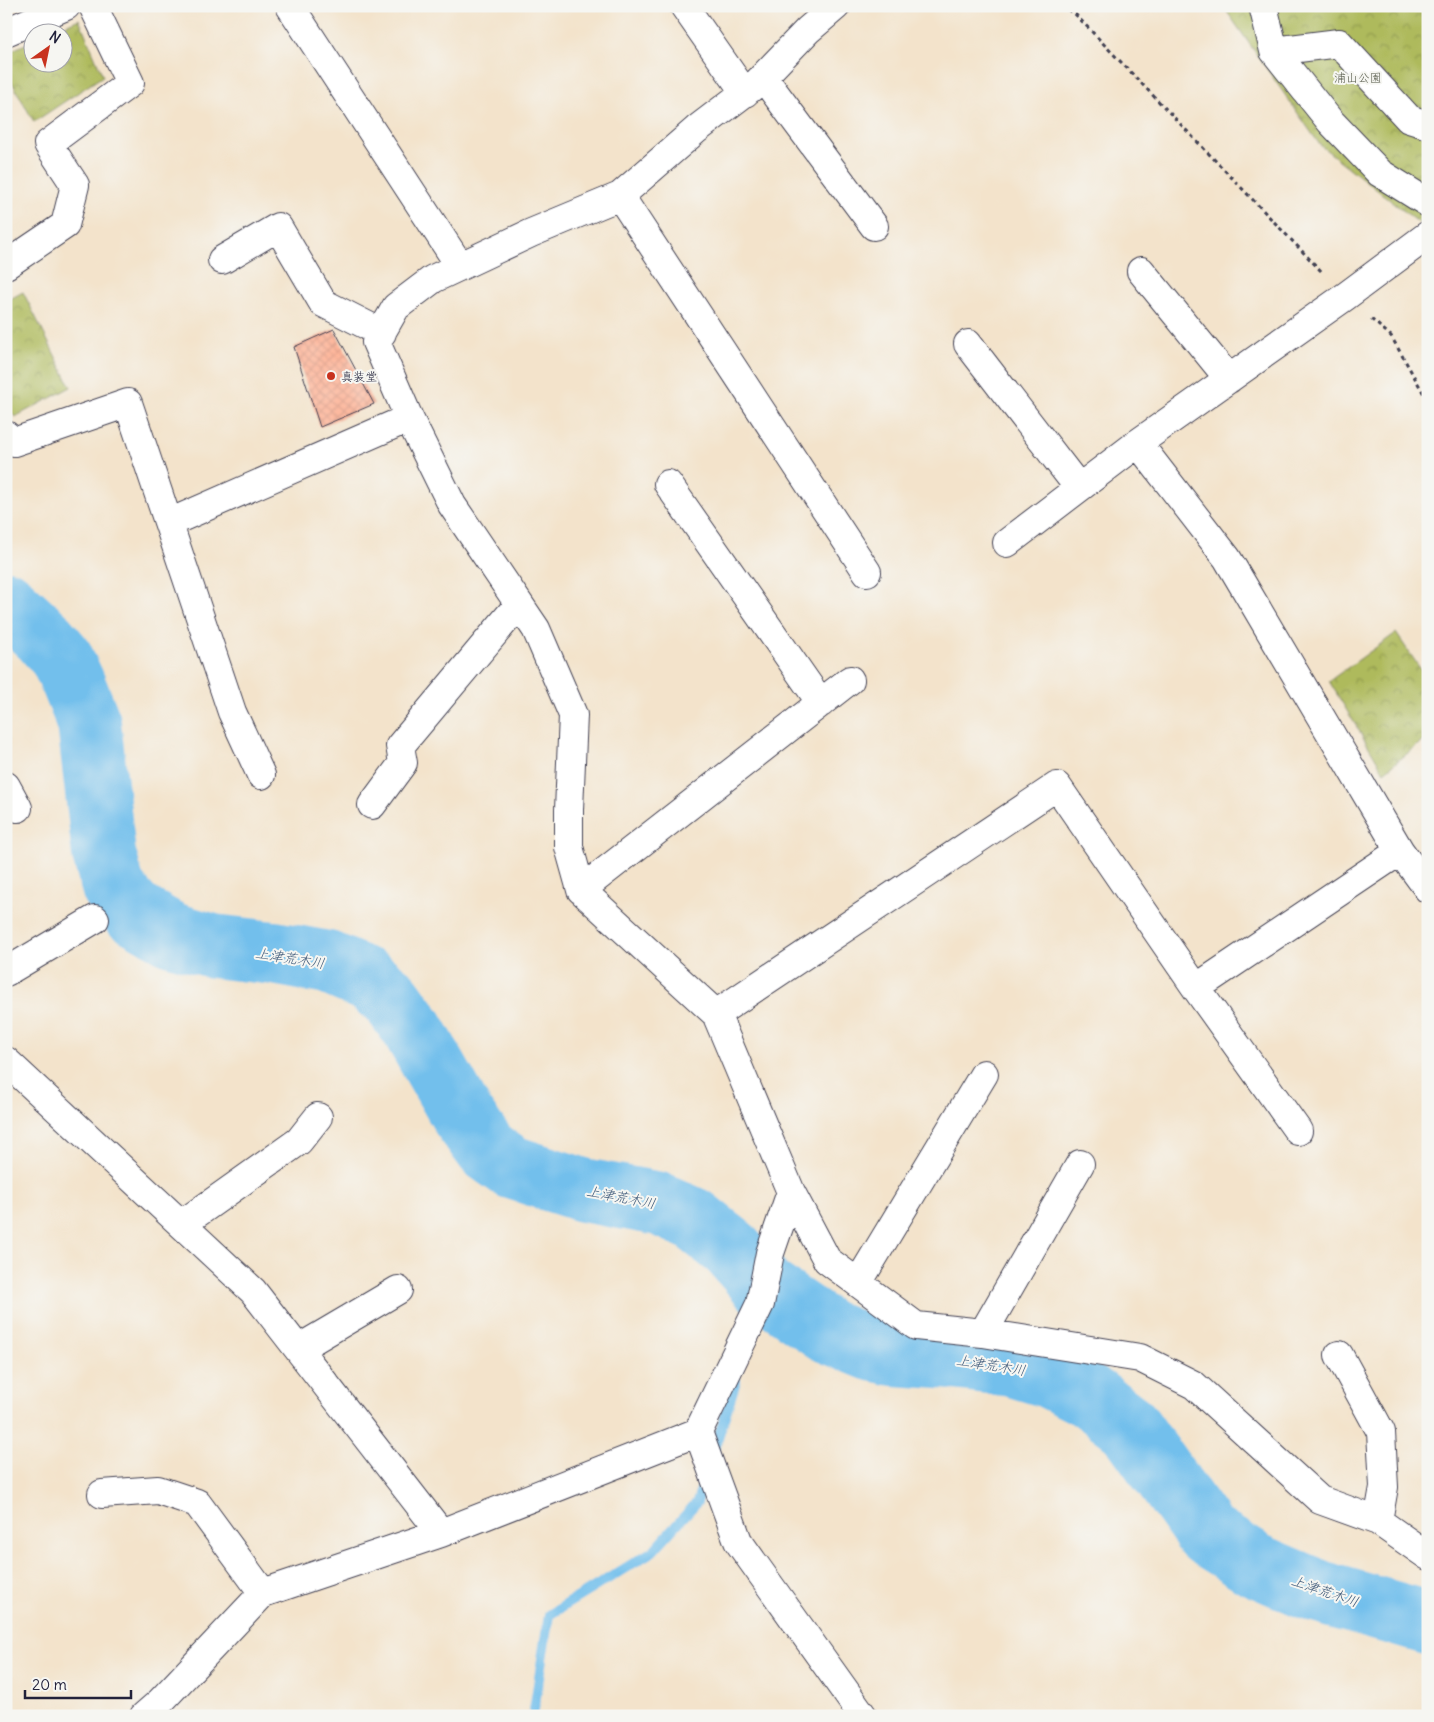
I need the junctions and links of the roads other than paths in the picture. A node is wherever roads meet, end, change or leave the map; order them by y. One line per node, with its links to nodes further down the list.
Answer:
1 (66, 6): 7 (street)
2 (93, 6): 16 (street)
3 (290, 6): 17 (street)
4 (684, 6): 9 (street)
5 (836, 6): 9 (street)
6 (1263, 6): 8 (street)
7 (6, 32)
8 (1274, 51): 10 (street); 12 (street)
9 (754, 85): 11 (street); 13 (street)
10 (1428, 125)
11 (620, 196): 17 (street); 29 (street)
12 (1428, 203)
13 (874, 226)
14 (1428, 235): 21 (street)
15 (222, 260): 19 (street)
16 (6, 265)
17 (460, 266): 19 (street)
18 (1141, 271): 21 (street)
19 (382, 333): 22 (street)
20 (968, 344): 26 (street)
21 (1229, 379): 24 (street)
22 (409, 418): 27 (street); 30 (street)
23 (6, 435): 27 (street)
24 (1138, 443): 26 (street); 35 (street)
25 (668, 484): 32 (street)
26 (1079, 488): 28 (street)
27 (169, 523): 33 (street)
28 (1007, 543)
29 (867, 572)
30 (519, 604): 34 (street); 37 (street)
31 (850, 680): 32 (street)
32 (821, 703): 37 (street)
33 (261, 775)
34 (372, 805)
35 (1400, 851): 36 (street); 40 (street)
36 (1428, 889)
37 (581, 890): 41 (street)
38 (95, 919): 39 (street)
39 (6, 972)
40 (1196, 988): 41 (street); 45 (street)
41 (716, 1014): 47 (street)
42 (6, 1061): 48 (street)
43 (984, 1074): 49 (street)
44 (318, 1117): 48 (street)
45 (1298, 1131)
46 (1080, 1164): 51 (street)
47 (791, 1192): 49 (street); 54 (street)
48 (182, 1224): 52 (street)
49 (858, 1283): 51 (street)
50 (398, 1290): 52 (street)
51 (983, 1333): 56 (street)
52 (298, 1349): 57 (street)
53 (1339, 1355): 56 (street)
54 (698, 1432): 57 (street); 61 (street)
55 (102, 1494): 59 (street)
56 (1378, 1521): 58 (street)
57 (441, 1533): 59 (street)
58 (1428, 1556)
59 (263, 1593): 60 (street)
60 (144, 1716)
61 (863, 1716)

